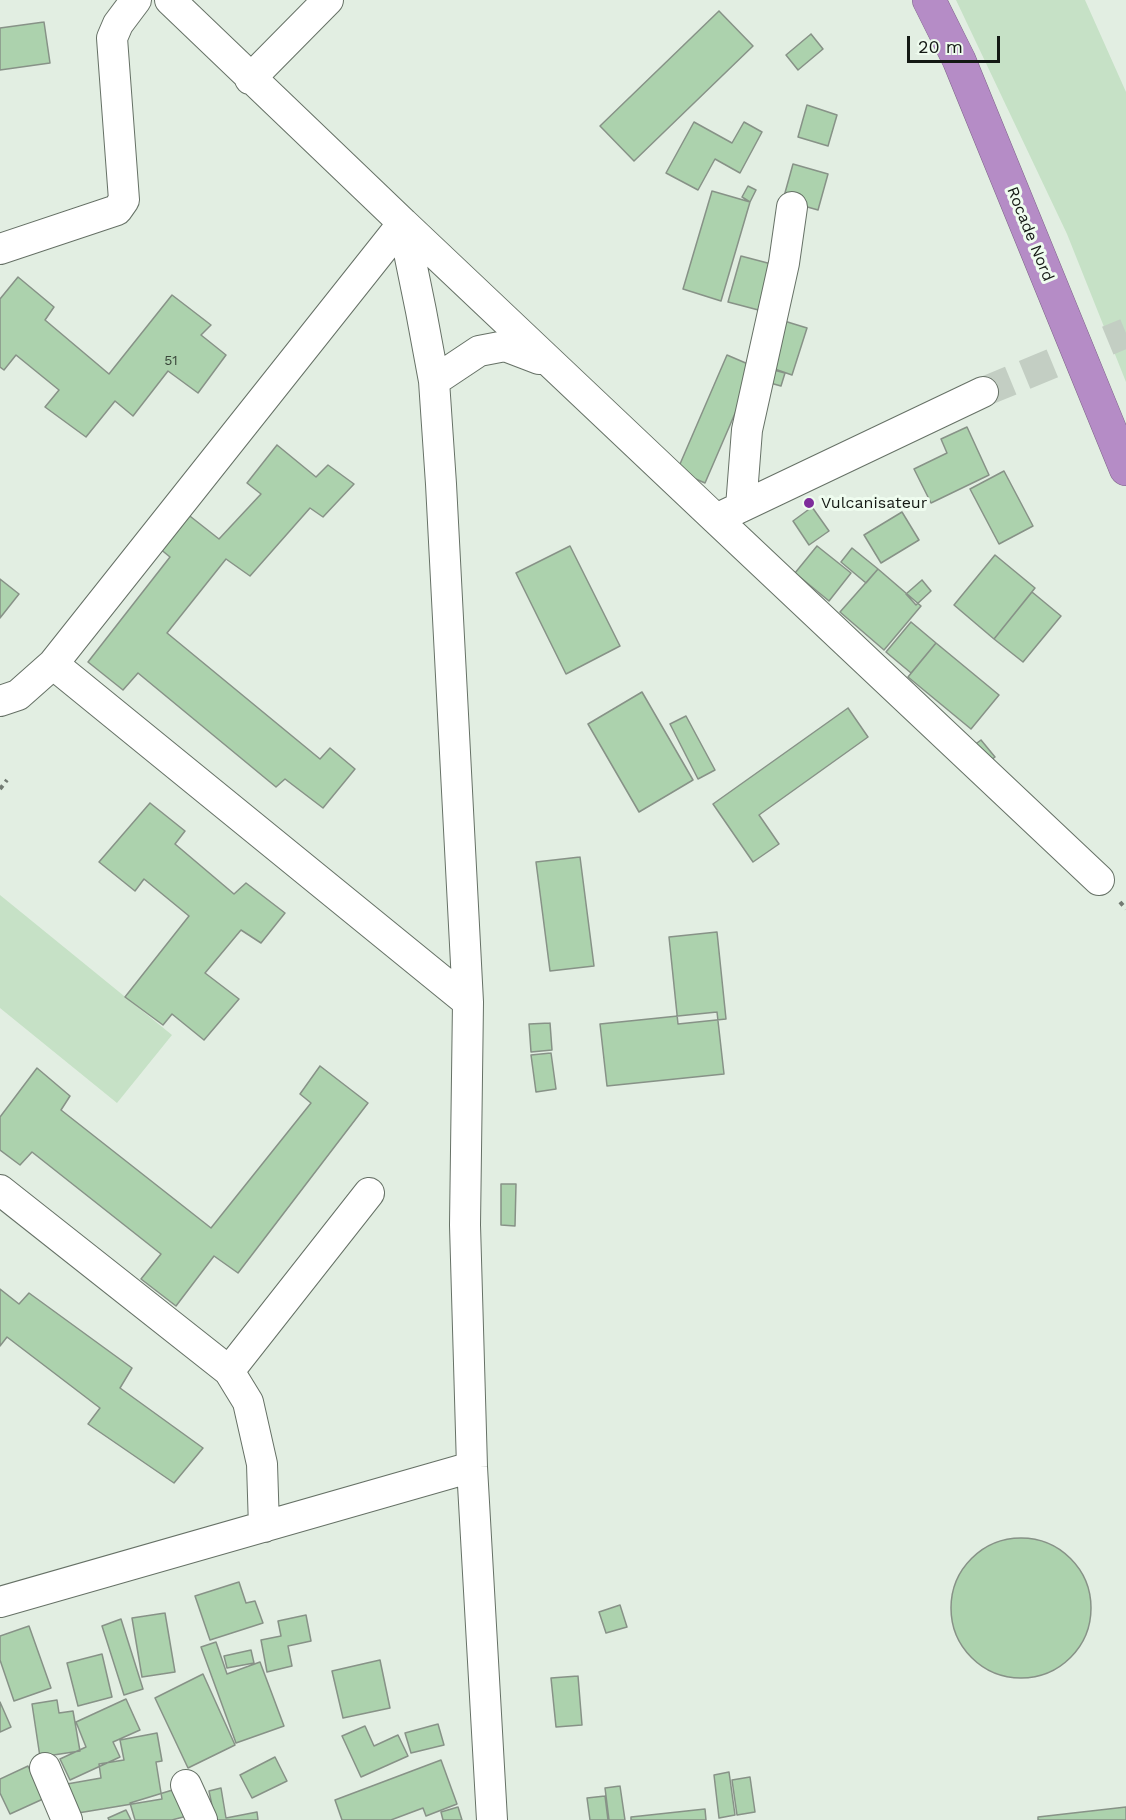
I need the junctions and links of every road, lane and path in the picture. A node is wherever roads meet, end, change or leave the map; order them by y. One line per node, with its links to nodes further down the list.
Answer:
1 (136, 0): 8 (street)
2 (170, 0): 5 (street)
3 (328, 0): 5 (street)
4 (929, 0): 12 (highway, Rocade Nord)
5 (250, 79): 7 (street)
6 (792, 207): 13 (street)
7 (403, 223): 9 (street); 10 (street); 14 (street)
8 (0, 249)
9 (548, 363): 10 (street); 13 (street)
10 (434, 381): 19 (street)
11 (982, 392): 13 (street)
12 (1126, 469)
13 (728, 513): 18 (street)
14 (53, 664): 15 (street); 19 (street)
15 (0, 701)
16 (7, 780): 17 (path)
17 (0, 789)
18 (1099, 880)
19 (468, 1002): 23 (street)
20 (369, 1193): 22 (street)
21 (4, 1202): 22 (street)
22 (229, 1371): 24 (street)
23 (472, 1467): 24 (street); 30 (street)
24 (264, 1527): 25 (street)
25 (0, 1602)
26 (45, 1768): 28 (street)
27 (186, 1785): 29 (street)
28 (67, 1820)
29 (202, 1820)
30 (492, 1820)

